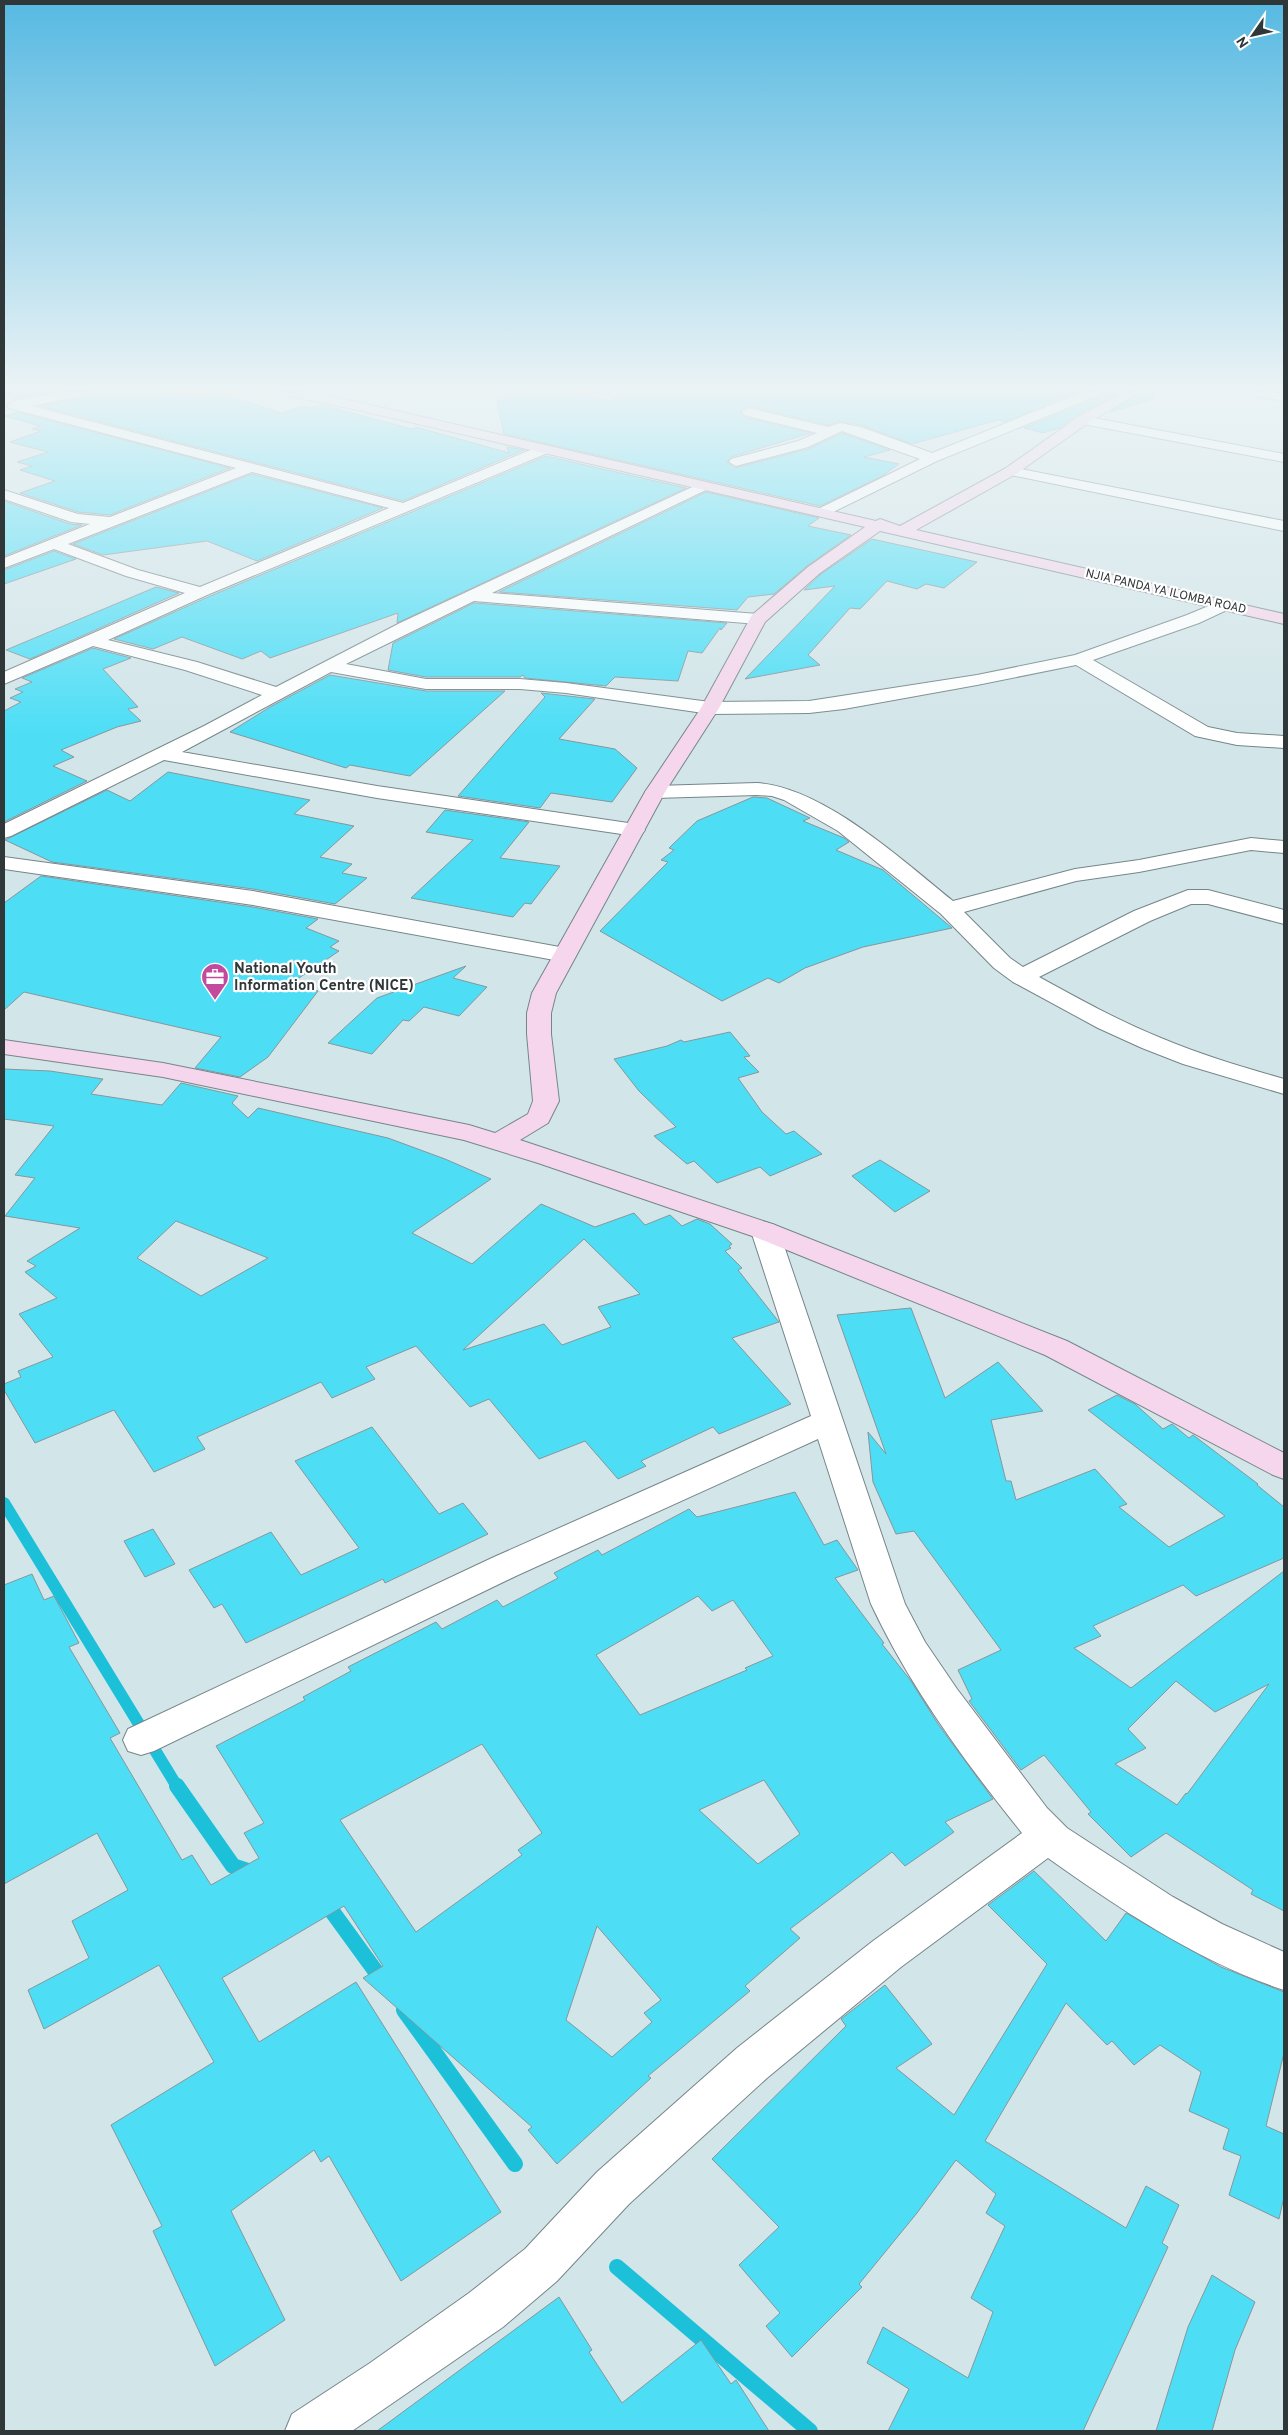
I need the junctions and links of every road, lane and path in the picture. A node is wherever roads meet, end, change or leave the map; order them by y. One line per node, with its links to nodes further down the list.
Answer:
1 (38, 506): 12 (street)
2 (154, 506): 13 (street)
3 (397, 506): 10 (street)
4 (412, 506): 10 (street)
5 (662, 506): 21 (street)
6 (794, 506): 11 (main road, NJIA PANDA YA ILOMBA ROAD)
7 (836, 506): 11 (street)
8 (949, 506): 16 (main road)
9 (1183, 506): 15 (street)
10 (406, 508): 20 (street)
11 (823, 512): 14 (main road, NJIA PANDA YA ILOMBA ROAD)
12 (76, 519): 13 (street); 17 (street)
13 (116, 521): 17 (street)
14 (880, 524): 16 (main road, NJIA PANDA YA ILOMBA ROAD); 23 (main road)
15 (1284, 526)
16 (905, 530): 22 (main road, NJIA PANDA YA ILOMBA ROAD)
17 (71, 537): 18 (street)
18 (55, 544): 19 (street); 20 (street)
19 (4, 563)
20 (201, 592): 25 (street)
21 (472, 596): 23 (street); 27 (street)
22 (1223, 605): 24 (main road, NJIA PANDA YA ILOMBA ROAD); 26 (street)
23 (758, 619): 30 (main road)
24 (1284, 619)
25 (92, 641): 28 (street); 29 (street)
26 (1079, 659): 30 (street); 31 (street)
27 (328, 666): 29 (street); 30 (street)
28 (4, 679)
29 (279, 694): 32 (street)
30 (710, 708): 33 (main road)
31 (1284, 742)
32 (161, 754): 34 (street); 35 (street)
33 (655, 792): 34 (main road); 38 (street)
34 (635, 830): 40 (main road)
35 (4, 832)
36 (1284, 847): 38 (street)
37 (4, 863): 40 (street)
38 (950, 909): 41 (street)
39 (1284, 917): 41 (street)
40 (564, 955): 44 (main road)
41 (1021, 977): 43 (street)
42 (4, 1047): 44 (main road)
43 (1284, 1088)
44 (498, 1142): 45 (main road)
45 (765, 1230): 46 (street); 47 (main road)
46 (826, 1422): 48 (street); 49 (street)
47 (1284, 1467)
48 (141, 1740)
49 (1049, 1836): 50 (street); 51 (street)
50 (1284, 1971)
51 (309, 2431)

